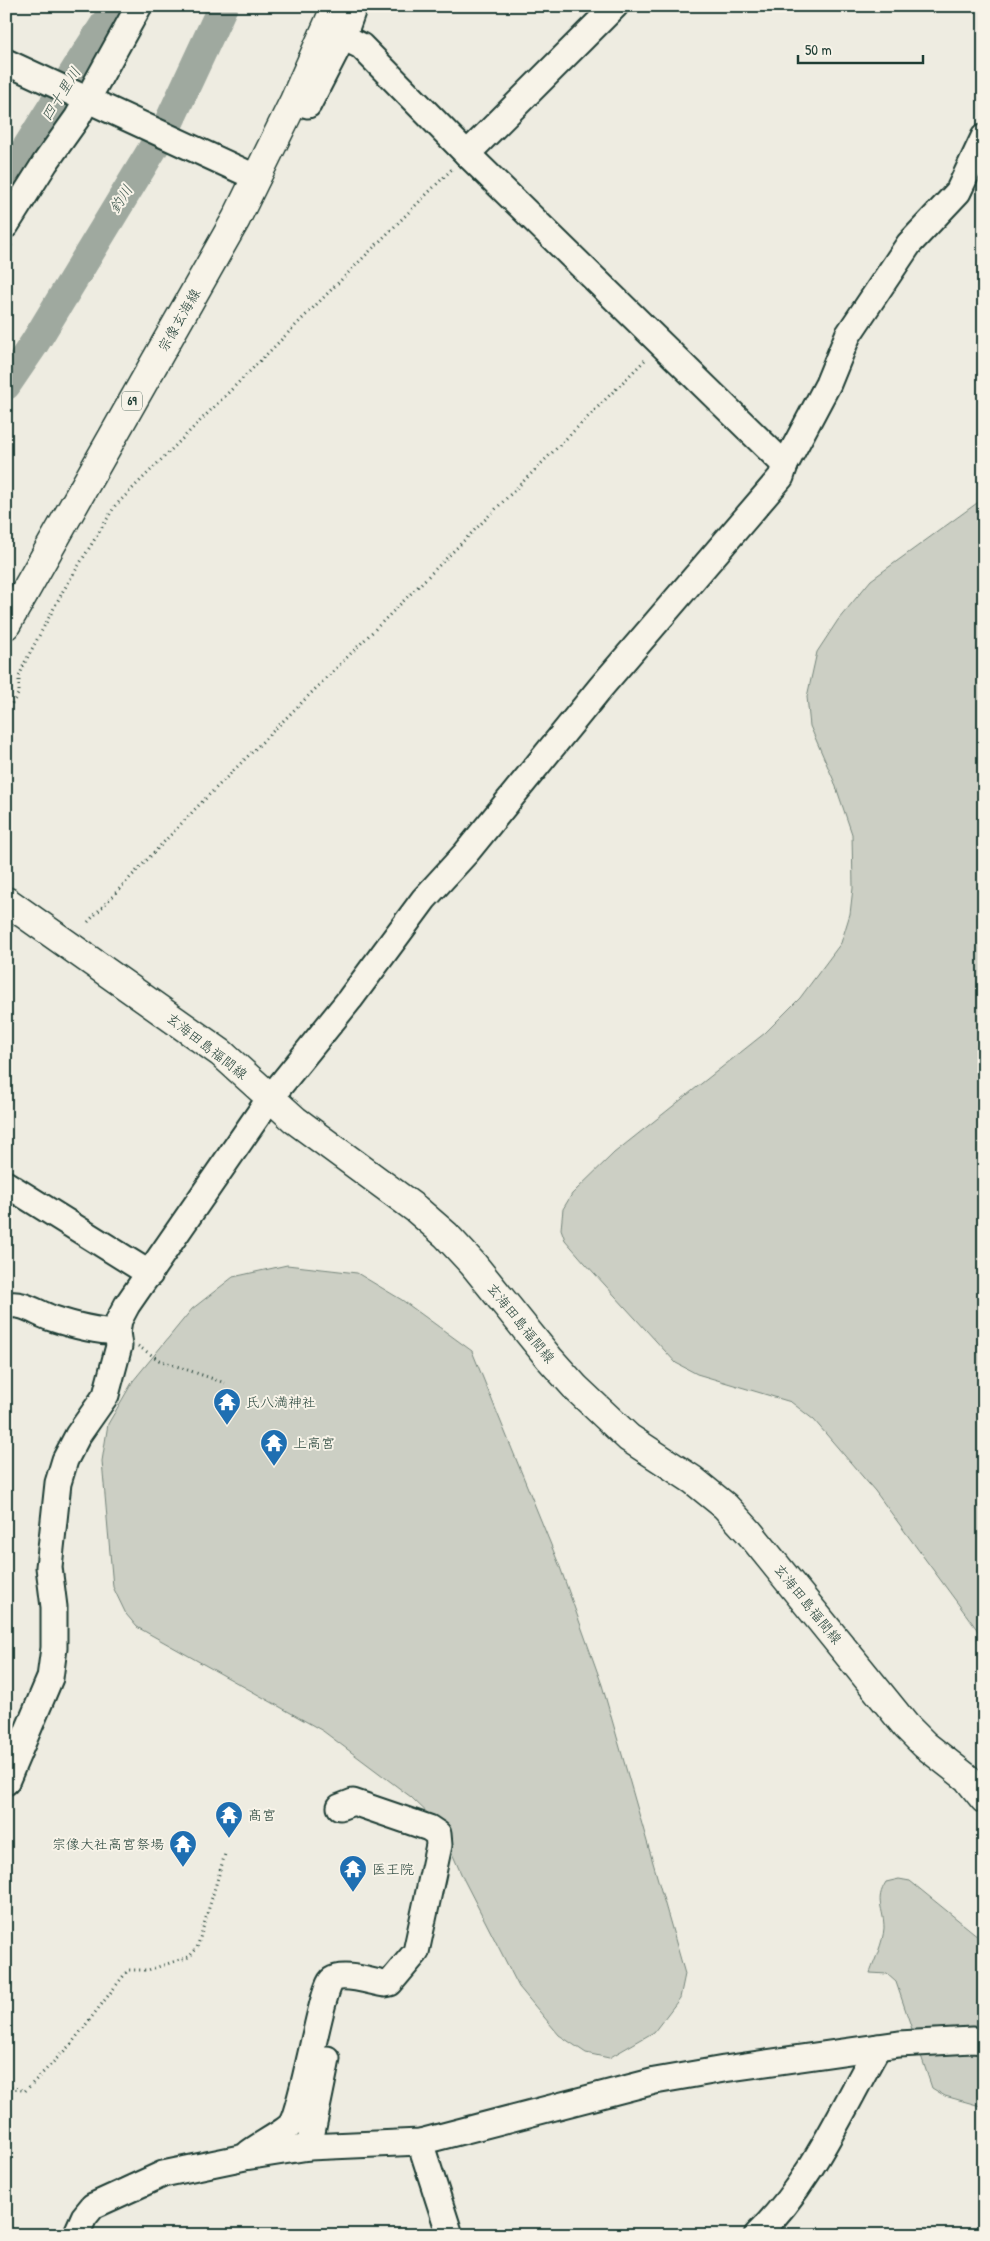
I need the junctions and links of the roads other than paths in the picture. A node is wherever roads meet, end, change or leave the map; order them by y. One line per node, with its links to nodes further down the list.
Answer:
1 (139, 6): 8 (street)
2 (336, 6): 7 (main road, 宗像玄海線 / 69)
3 (354, 6): 5 (street)
4 (615, 6): 10 (street)
5 (343, 37): 7 (street); 10 (street)
6 (6, 62): 8 (street)
7 (294, 100): 11 (main road, 宗像玄海線 / 69)
8 (95, 104): 11 (street); 12 (street)
9 (984, 137): 13 (street)
10 (467, 154): 13 (street)
11 (249, 174): 14 (main road, 宗像玄海線 / 69)
12 (6, 224)
13 (785, 465): 16 (street)
14 (6, 625)
15 (6, 901): 16 (main road, 玄海田島福間線)
16 (270, 1098): 18 (street); 22 (main road, 玄海田島福間線)
17 (6, 1184): 18 (street)
18 (150, 1274): 20 (street)
19 (6, 1306): 20 (street)
20 (116, 1332): 21 (street)
21 (6, 1782)
22 (984, 1799)
23 (340, 1807): 24 (street)
24 (318, 2028): 28 (street); 29 (street)
25 (984, 2041): 26 (street)
26 (878, 2047): 27 (street); 32 (street)
27 (420, 2142): 28 (street); 31 (street)
28 (309, 2147): 29 (street)
29 (245, 2157): 30 (street)
30 (76, 2235)
31 (450, 2235)
32 (757, 2235)

